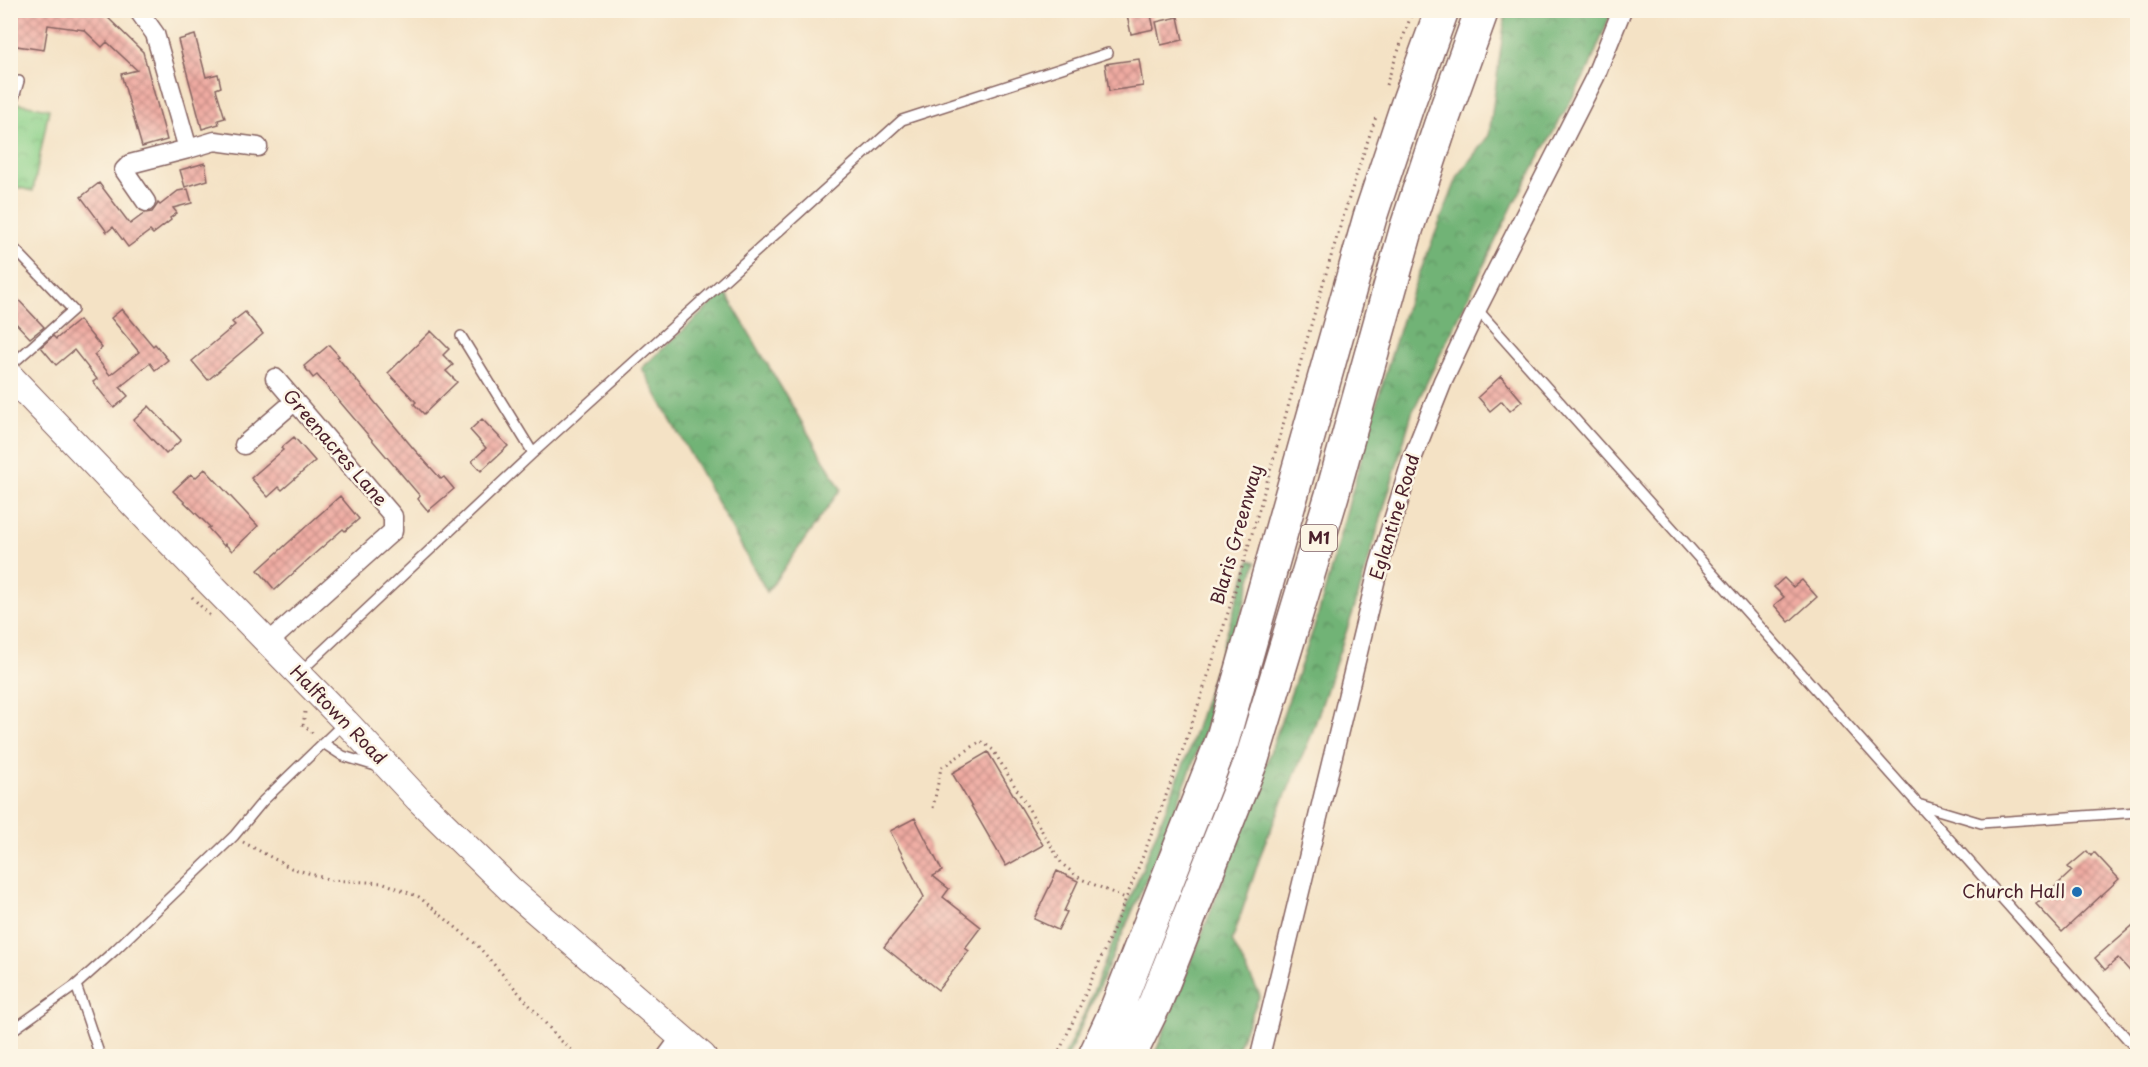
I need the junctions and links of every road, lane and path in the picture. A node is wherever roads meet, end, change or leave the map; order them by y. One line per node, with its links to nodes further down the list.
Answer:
1 (138, 10): 12 (street)
2 (1413, 10): 8 (path)
3 (1442, 10): 41 (highway, M1)
4 (1482, 10): 42 (highway, M1)
5 (1622, 10): 15 (street, Eglantine Road)
6 (1108, 53): 22 (lane)
7 (18, 81): 9 (lane)
8 (1385, 91)
9 (10, 111)
10 (1377, 113): 32 (path, Blaris Greenway)
11 (258, 147): 12 (street)
12 (188, 149): 13 (street)
13 (146, 202)
14 (10, 244): 17 (lane)
15 (1477, 309): 28 (lane); 43 (street, Eglantine Road)
16 (461, 336): 22 (lane)
17 (10, 366)
18 (10, 376): 23 (street, Halftown Road)
19 (275, 378): 20 (street, Greenacres Lane)
20 (295, 401): 21 (street); 23 (street, Greenacres Lane)
21 (244, 445)
22 (533, 453): 24 (lane)
23 (268, 643): 24 (street, Halftown Road)
24 (298, 674): 25 (street, Halftown Road)
25 (346, 722): 26 (lane); 27 (street, Halftown Road)
26 (323, 743): 27 (lane); 31 (lane)
27 (391, 771): 35 (street, Halftown Road)
28 (1920, 805): 30 (lane); 36 (lane)
29 (933, 808): 32 (path)
30 (2138, 812)
31 (234, 836): 33 (lane); 38 (path)
32 (1125, 898): 40 (path, Blaris Greenway)
33 (76, 985): 34 (lane); 37 (lane)
34 (10, 1032)
35 (674, 1047): 39 (street, Halftown Road)
36 (2138, 1051)
37 (100, 1056)
38 (579, 1056)
39 (703, 1056)
40 (1057, 1056)
41 (1095, 1056)
42 (1129, 1056)
43 (1260, 1056)

